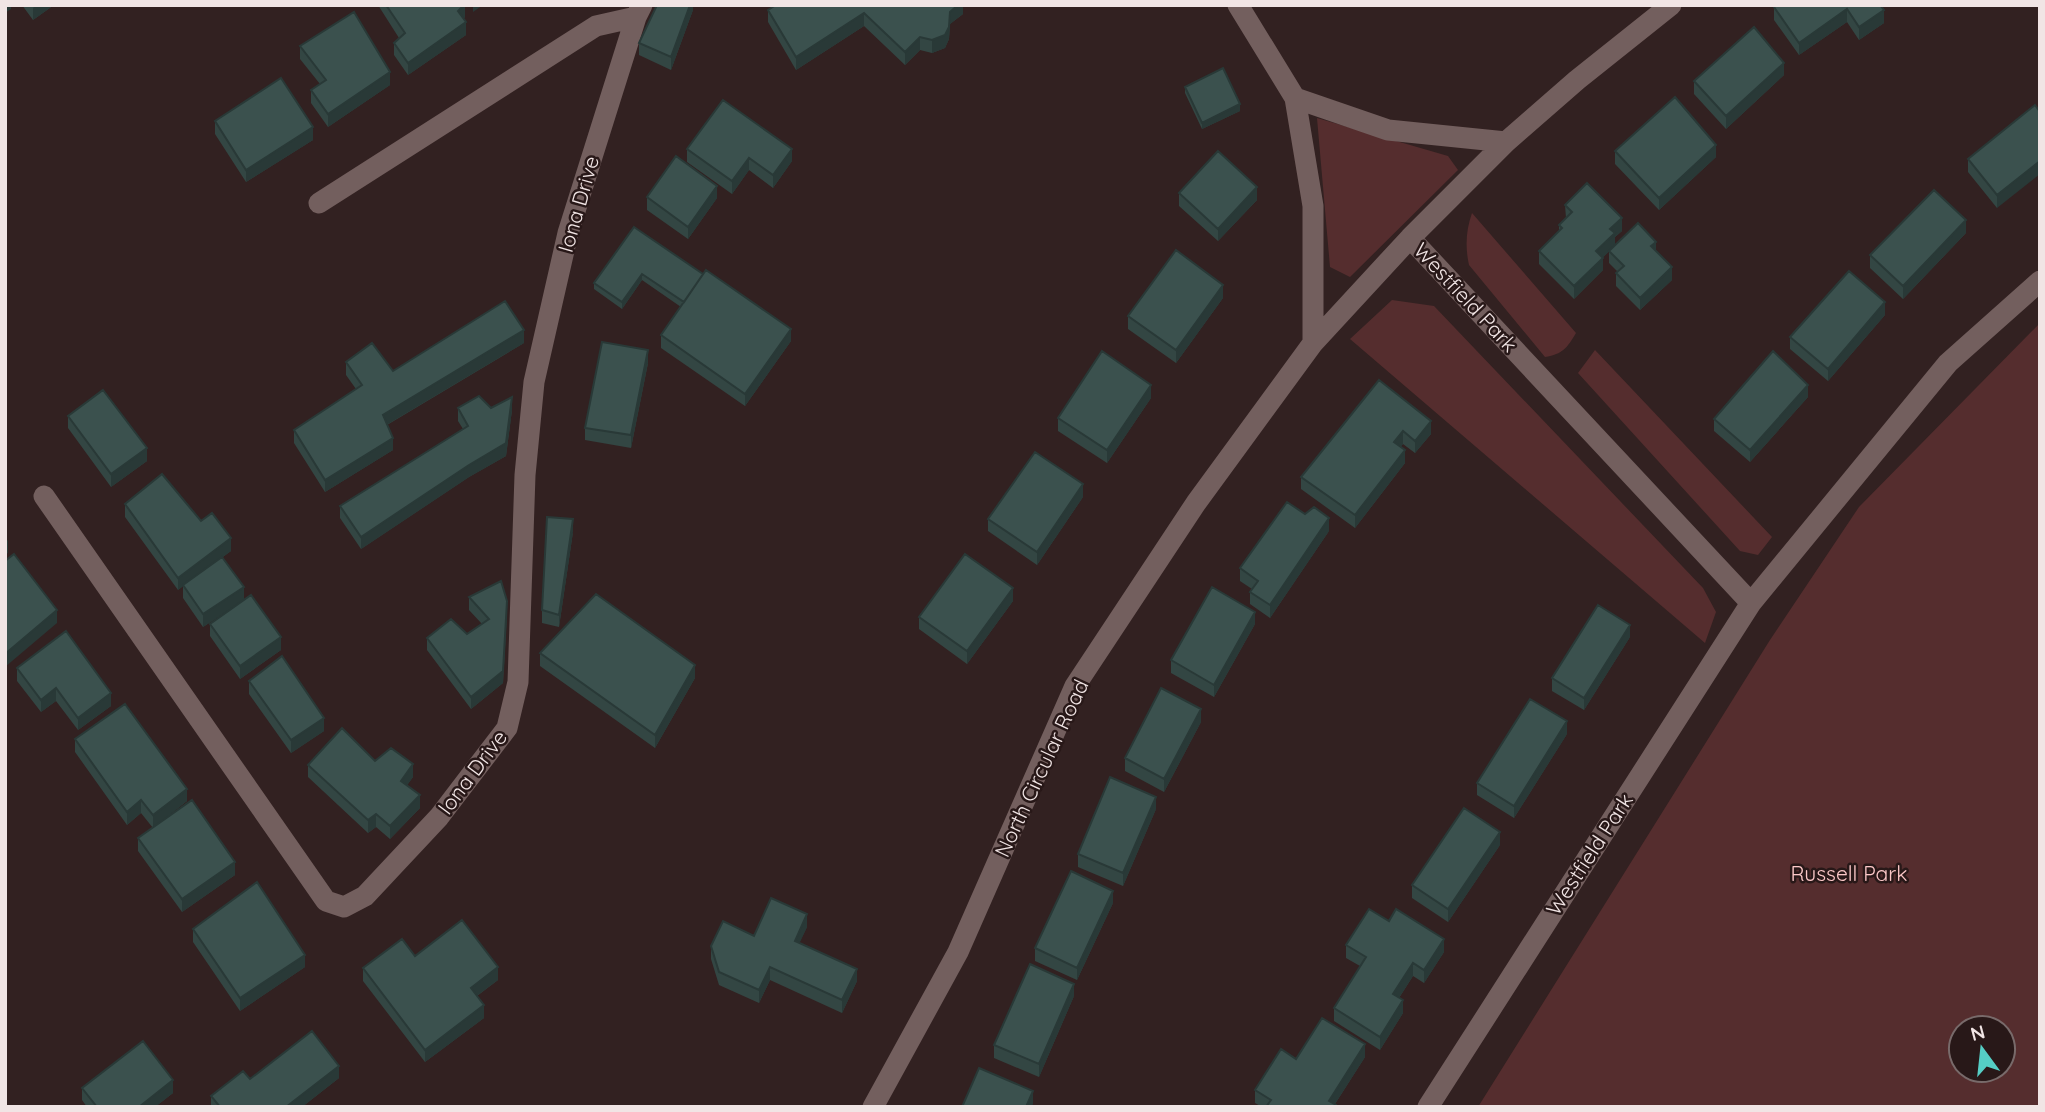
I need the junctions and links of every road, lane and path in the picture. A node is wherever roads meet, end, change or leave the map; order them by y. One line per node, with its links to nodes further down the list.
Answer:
1 (1238, 5): 4 (street)
2 (1671, 5): 5 (street, North Circular Road)
3 (639, 11): 6 (street, Iona Drive); 10 (street, Iona Drive)
4 (1295, 98): 5 (street); 9 (street)
5 (1506, 142): 7 (street, North Circular Road)
6 (319, 204)
7 (1410, 238): 9 (street, North Circular Road); 11 (street, Westfield Park)
8 (2040, 281): 11 (street, Westfield Park)
9 (1313, 343): 12 (street, North Circular Road)
10 (44, 496)
11 (1751, 603): 13 (street, Westfield Park)
12 (873, 1107)
13 (1428, 1107)

